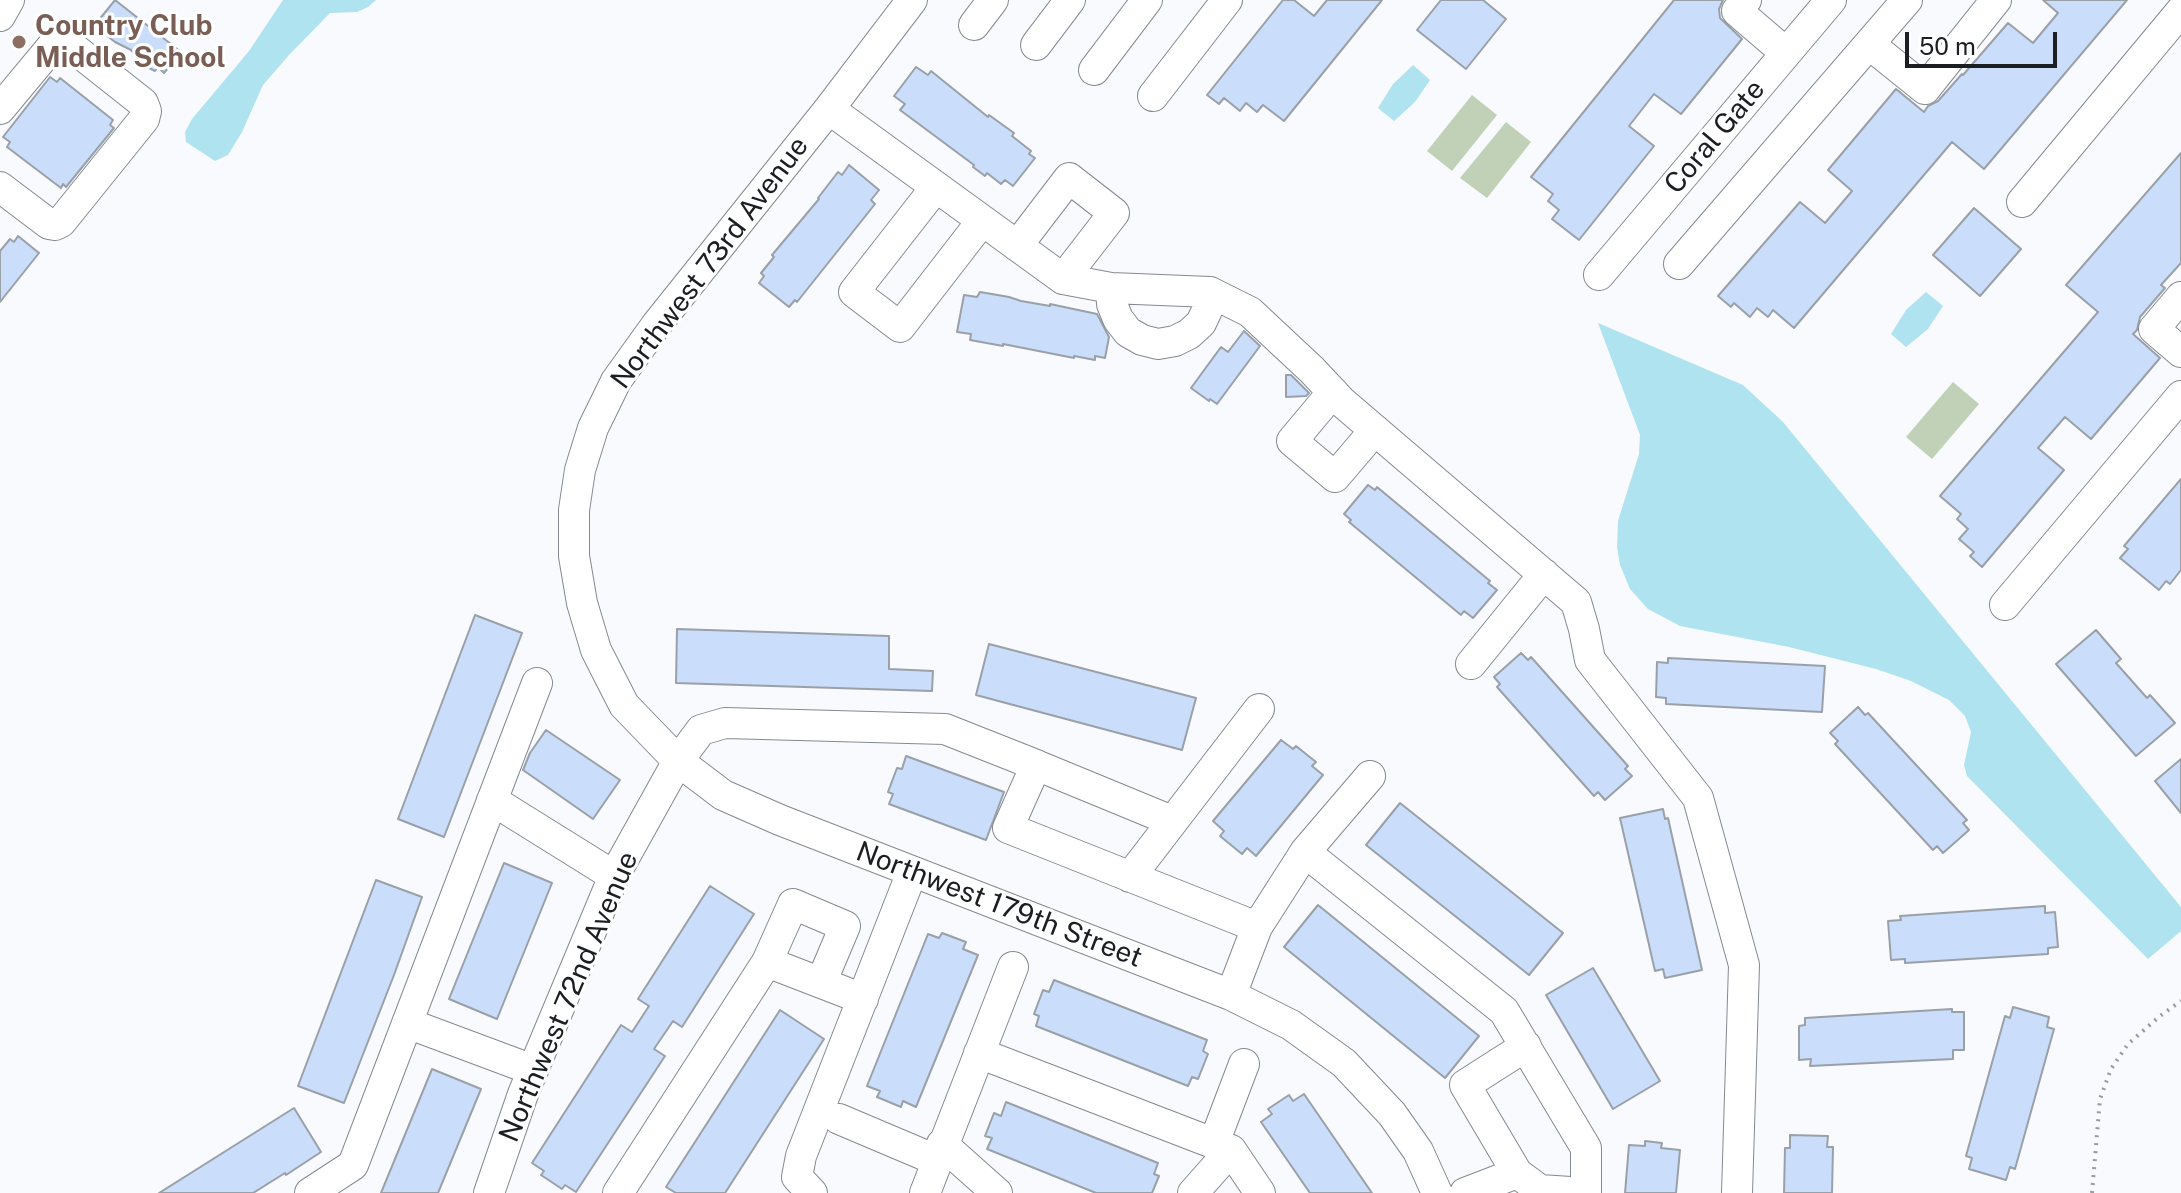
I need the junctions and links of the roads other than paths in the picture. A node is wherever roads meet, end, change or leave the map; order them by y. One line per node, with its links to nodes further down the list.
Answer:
1 (9, 0): 12 (street)
2 (912, 0): 20 (street, Northwest 73rd Avenue)
3 (993, 0): 13 (street)
4 (1070, 0): 15 (street)
5 (1147, 0): 17 (street)
6 (1227, 0): 18 (street)
7 (1746, 0): 16 (street)
8 (1831, 0): 16 (street, Coral Gate)
9 (1907, 0): 14 (street)
10 (1996, 0): 14 (street)
11 (2181, 11): 23 (street)
12 (0, 16)
13 (974, 25)
14 (1869, 44): 26 (street)
15 (1036, 45)
16 (1786, 53): 27 (street, Coral Gate)
17 (1094, 70)
18 (1153, 96)
19 (0, 109): 22 (street)
20 (829, 109): 21 (street); 37 (street, Northwest 73rd Avenue)
21 (936, 187): 24 (street); 24 (street)
22 (2, 192)
23 (2022, 202)
24 (982, 221): 25 (street)
25 (1017, 246): 28 (street); 28 (street)
26 (1679, 264)
27 (1599, 275)
28 (1063, 279): 29 (street)
29 (1111, 288): 30 (street); 30 (street)
30 (1210, 292): 33 (street)
31 (2181, 297): 32 (street)
32 (2181, 352)
33 (1333, 392): 35 (street); 35 (street)
34 (2181, 396): 38 (street)
35 (1375, 430): 36 (street)
36 (1544, 574): 39 (street); 77 (street)
37 (582, 603): 42 (street, Northwest 179th Street)
38 (2005, 605)
39 (1471, 664)
40 (537, 683): 45 (street)
41 (1259, 709): 46 (street)
42 (678, 761): 43 (street, Northwest 72nd Avenue); 48 (street, Northwest 179th Street); 49 (street, Northwest 72nd Avenue)
43 (1036, 765): 46 (street, Northwest 72nd Avenue); 50 (street)
44 (1370, 776): 47 (street)
45 (492, 800): 49 (street); 57 (street)
46 (1172, 821): 50 (street)
47 (1305, 852): 51 (street); 58 (street)
48 (912, 872): 55 (street, Northwest 179th Street); 56 (street)
49 (614, 876): 61 (street, Northwest 72nd Avenue)
50 (1130, 877): 51 (street)
51 (1257, 927): 55 (street)
52 (767, 962): 54 (street); 54 (street); 69 (street)
53 (1013, 967): 59 (street)
54 (821, 983): 56 (street)
55 (1231, 995): 74 (street, Northwest 179th Street)
56 (863, 999): 66 (street)
57 (407, 1023): 61 (street); 67 (street)
58 (1526, 1046): 65 (street); 76 (street)
59 (979, 1053): 63 (street); 64 (street)
60 (1244, 1064): 63 (street)
61 (533, 1070): 68 (street, Northwest 72nd Avenue)
62 (839, 1119): 64 (street)
63 (1222, 1147): 72 (street); 73 (street)
64 (939, 1152): 70 (street); 71 (street)
65 (1532, 1185): 75 (street); 76 (street)
66 (797, 1188)
67 (310, 1193)
68 (489, 1193)
69 (618, 1193)
70 (925, 1193)
71 (997, 1193)
72 (1193, 1193)
73 (1260, 1193)
74 (1437, 1193)
75 (1465, 1193)
76 (1585, 1193)
77 (1737, 1193)

